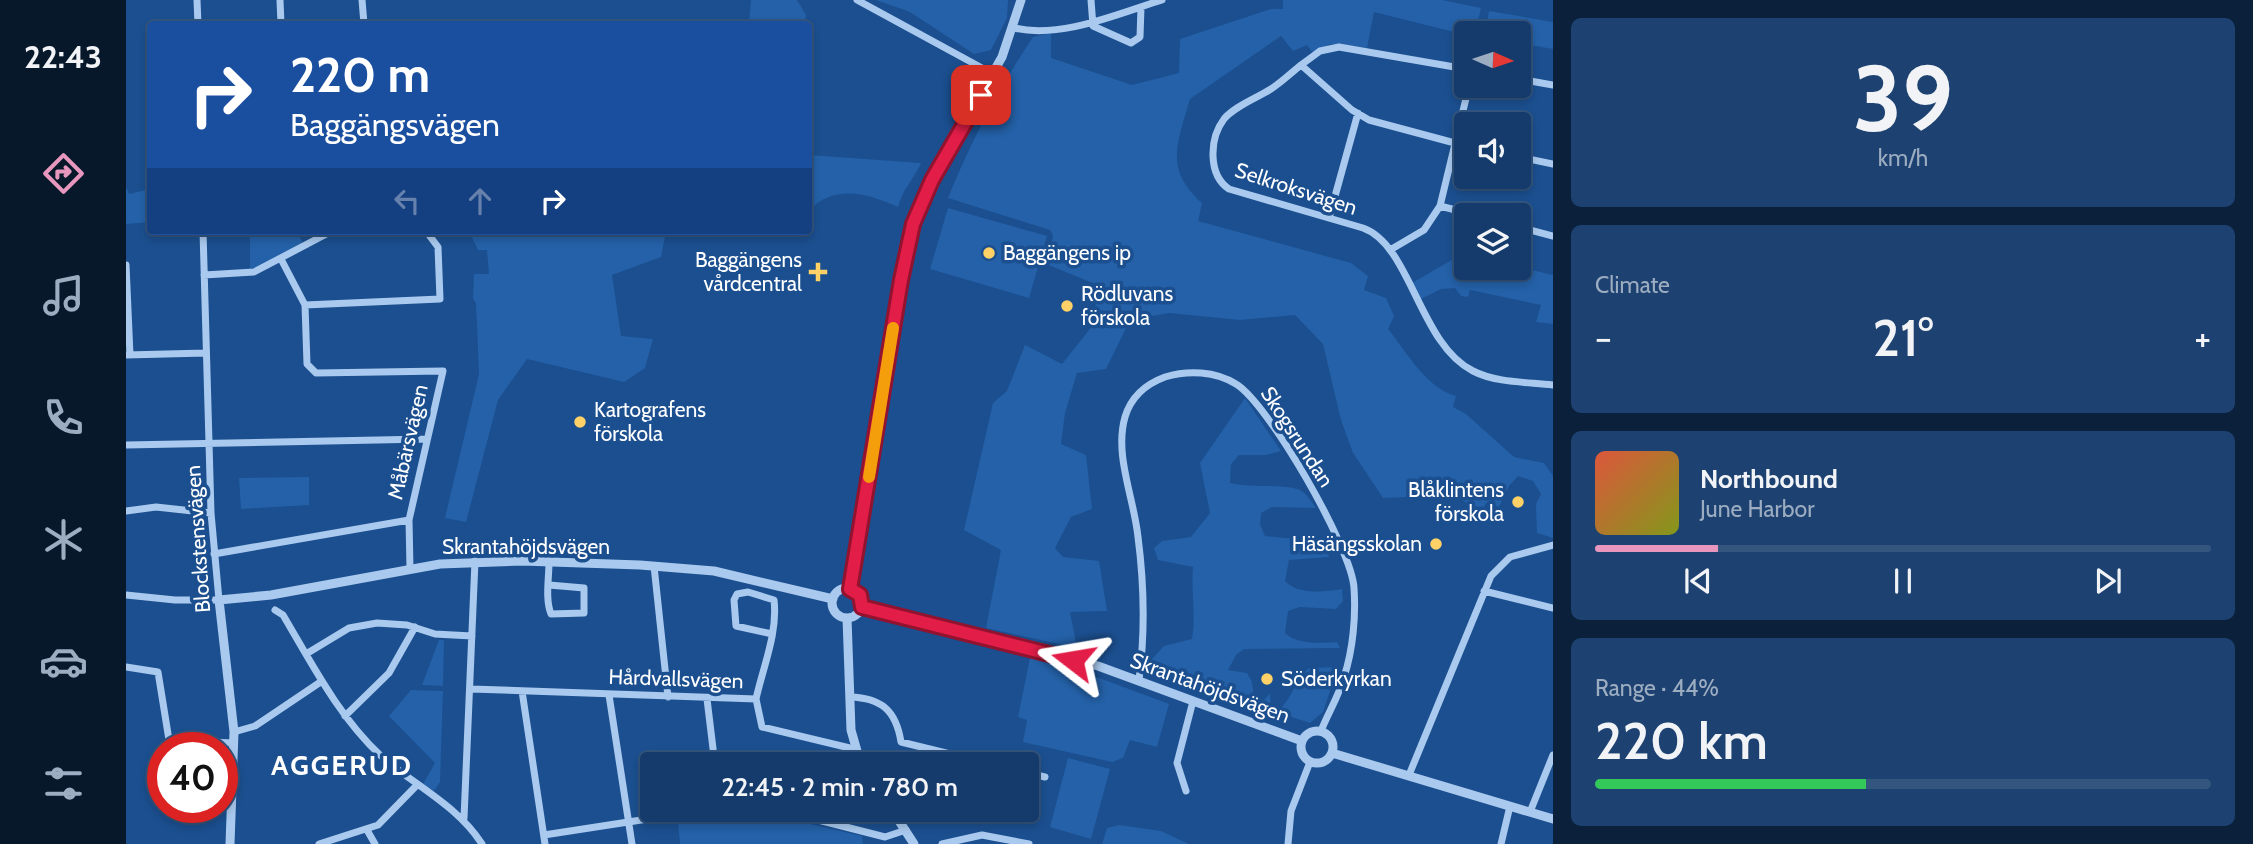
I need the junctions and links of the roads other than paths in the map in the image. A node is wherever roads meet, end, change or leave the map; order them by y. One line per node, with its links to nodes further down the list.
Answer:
1 (197, 0): 9 (street)
2 (280, 0): 10 (street)
3 (362, 0): 11 (street)
4 (857, 0): 16 (street)
5 (1021, 0): 13 (street)
6 (1091, 0): 12 (street)
7 (1162, 0): 8 (street)
8 (1141, 7): 12 (street); 12 (street)
9 (198, 21)
10 (281, 21)
11 (364, 21)
12 (1091, 22): 13 (street)
13 (1014, 28): 16 (street)
14 (1301, 65): 15 (street); 19 (street); 26 (street, Selkroksvägen)
15 (1454, 67)
16 (993, 74): 53 (street)
17 (1531, 81): 18 (street)
18 (1553, 85)
19 (1358, 113): 20 (street); 26 (street)
20 (1454, 143)
21 (1454, 147): 24 (street)
22 (1531, 159): 23 (street)
23 (1553, 164)
24 (1440, 206): 25 (street); 32 (street)
25 (1454, 210)
26 (1329, 218): 32 (street, Selkroksvägen)
27 (1531, 230): 31 (street)
28 (203, 235): 35 (street, Blockstensvägen)
29 (325, 235): 33 (street)
30 (429, 235): 36 (street)
31 (1553, 236)
32 (1390, 250): 39 (street, Selkroksvägen)
33 (281, 259): 35 (street); 36 (street)
34 (126, 265): 38 (street)
35 (204, 275): 37 (street, Blockstensvägen)
36 (305, 304): 40 (street, Måbärsvägen)
37 (206, 353): 38 (street); 41 (street, Blockstensvägen)
38 (128, 355)
39 (1553, 385)
40 (427, 439): 41 (street); 45 (street, Måbärsvägen)
41 (209, 444): 42 (street); 44 (street, Blockstensvägen)
42 (126, 445)
43 (126, 510): 44 (street)
44 (211, 513): 47 (street, Blockstensvägen)
45 (409, 520): 47 (street); 51 (street, Måbärsvägen)
46 (1553, 545): 54 (street)
47 (214, 554): 56 (street, Blockstensvägen)
48 (475, 561): 49 (street, Skrantahöjdsvägen); 51 (street, Skrantahöjdsvägen); 64 (street)
49 (549, 562): 50 (street, Skrantahöjdsvägen); 52 (street)
50 (654, 566): 57 (street, Skrantahöjdsvägen); 72 (street)
51 (410, 569): 56 (street, Skrantahöjdsvägen)
52 (549, 585): 52 (street)
53 (850, 589): 57 (street); 58 (street)
54 (1484, 591): 59 (street); 89 (street)
55 (126, 595): 56 (street)
56 (219, 600): 80 (street, Blockstensvägen)
57 (833, 600): 61 (street)
58 (862, 607): 61 (street); 67 (street, Skrantahöjdsvägen)
59 (1553, 608)
60 (275, 610): 65 (street)
61 (847, 618): 73 (street)
62 (415, 627): 64 (street); 65 (street); 77 (street)
63 (772, 635): 63 (street); 75 (street)
64 (472, 636): 69 (street)
65 (306, 654): 68 (street)
66 (126, 667): 79 (street)
67 (1139, 680): 76 (street, Skrantahöjdsvägen); 78 (street, Skogsrundan)
68 (322, 681): 77 (street); 80 (street)
69 (471, 689): 70 (street, Hårdvallsvägen); 96 (street)
70 (522, 691): 71 (street, Hårdvallsvägen); 105 (street)
71 (608, 695): 72 (street, Hårdvallsvägen); 99 (street)
72 (668, 697): 74 (street, Hårdvallsvägen)
73 (850, 697): 82 (street); 85 (street)
74 (708, 699): 75 (street, Hårdvallsvägen); 83 (street)
75 (757, 699): 82 (street, Hårdvallsvägen)
76 (1194, 701): 81 (street, Skrantahöjdsvägen); 93 (street)
77 (345, 716): 92 (street)
78 (1321, 731): 81 (street); 86 (street)
79 (168, 732)
80 (233, 732)
81 (1301, 741): 88 (street)
82 (854, 748): 84 (street)
83 (714, 752)
84 (856, 752)
85 (942, 752)
86 (1332, 753): 88 (street); 89 (street)
87 (1553, 755): 95 (street)
88 (1310, 762): 115 (street)
89 (1409, 775): 94 (street)
90 (1039, 776): 91 (street)
91 (1045, 777)
92 (417, 785): 96 (street); 103 (street)
93 (1186, 791)
94 (1510, 806): 95 (street); 116 (street)
95 (1530, 812): 97 (street)
96 (464, 818): 109 (street)
97 (1553, 819)
98 (640, 820): 99 (street)
99 (629, 822): 105 (street); 111 (street)
100 (826, 822): 104 (street)
101 (900, 822): 104 (street)
102 (231, 823): 106 (street, Blockstensvägen)
103 (367, 830): 107 (street); 108 (street)
104 (906, 830): 112 (street)
105 (544, 835): 110 (street)
106 (230, 844)
107 (319, 844)
108 (375, 844)
109 (482, 844)
110 (545, 844)
111 (632, 844)
112 (915, 844)
113 (942, 844): 114 (street)
114 (1029, 844)
115 (1288, 844)
116 (1501, 844)

